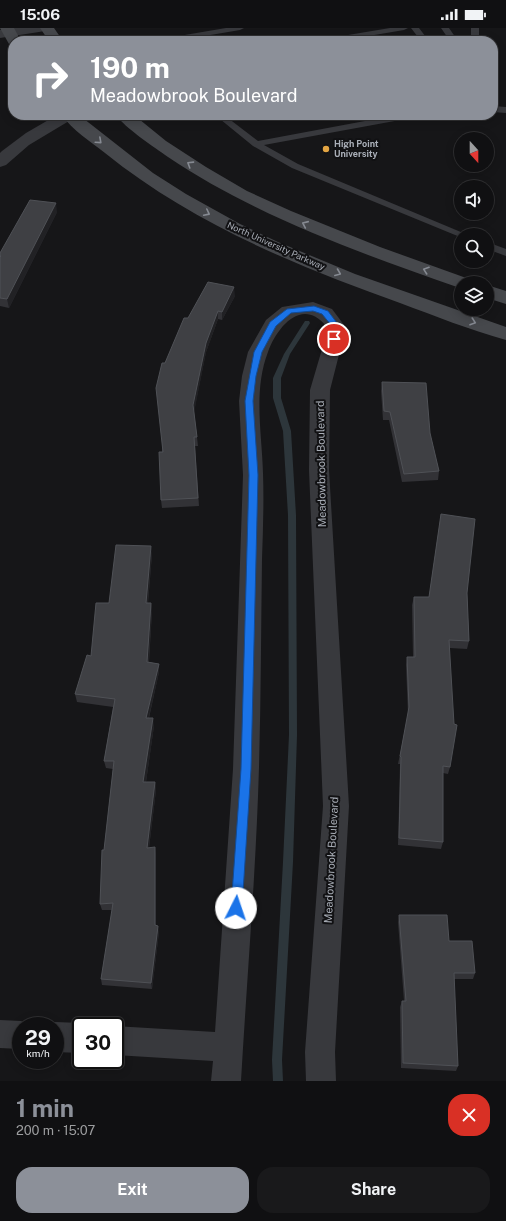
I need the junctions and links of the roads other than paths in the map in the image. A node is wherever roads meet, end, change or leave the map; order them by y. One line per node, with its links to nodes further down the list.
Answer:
1 (39, 28): 5 (street)
2 (240, 28): 6 (lane)
3 (404, 28): 7 (lane)
4 (415, 28): 8 (lane)
5 (8, 34)
6 (191, 36)
7 (355, 36)
8 (421, 36)
9 (59, 120): 15 (street)
10 (75, 120): 22 (main road, North University Parkway, one-way to 22)
11 (130, 120): 19 (main road, one-way to 11)
12 (225, 120): 14 (lane)
13 (384, 120): 14 (lane)
14 (256, 144): 16 (lane)
15 (0, 162)
16 (454, 232)
17 (494, 248): 18 (lane)
18 (506, 253)
19 (454, 280)
20 (494, 294): 21 (main road)
21 (506, 298)
22 (506, 334)
23 (0, 1034): 24 (street)
24 (12, 1035)
25 (124, 1041): 26 (street)
26 (227, 1047): 27 (street, Meadowbrook Boulevard); 28 (street, Meadowbrook Boulevard)
27 (226, 1081)
28 (321, 1081)

